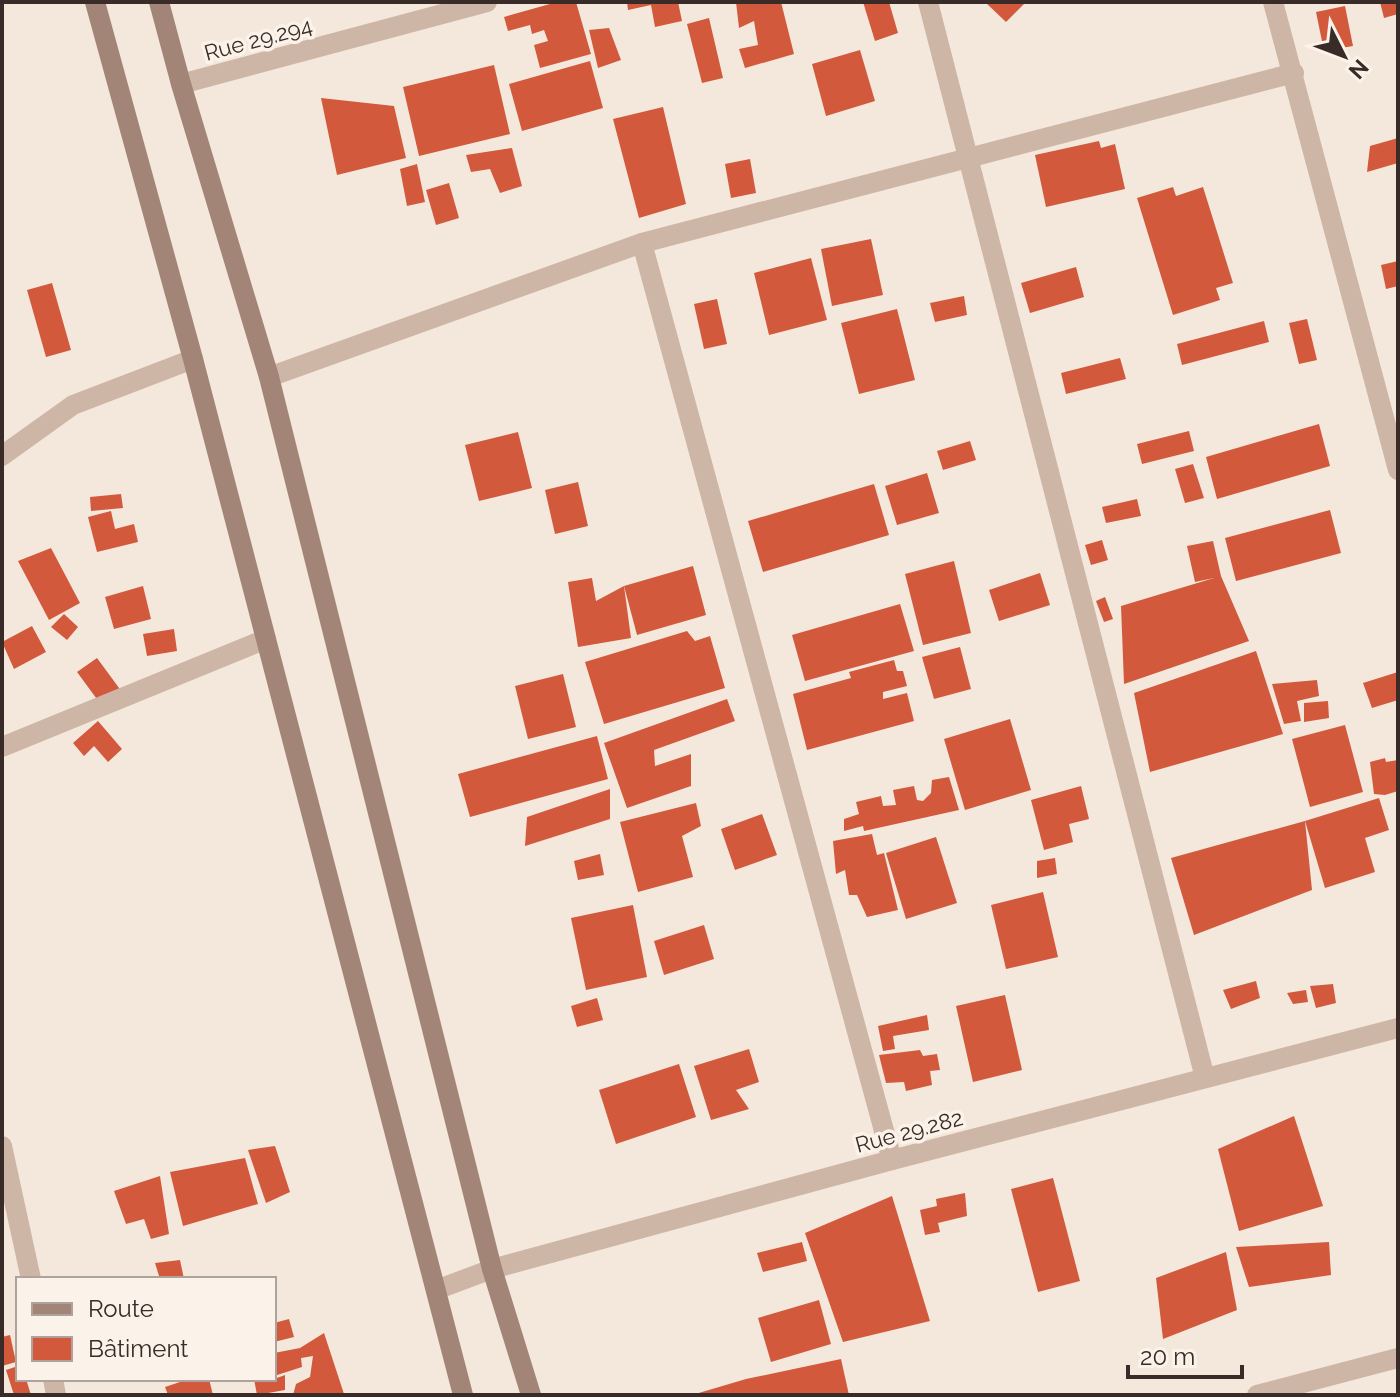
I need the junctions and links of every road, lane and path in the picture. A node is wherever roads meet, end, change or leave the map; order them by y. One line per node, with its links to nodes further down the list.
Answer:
1 (95, 2): 10 (main road)
2 (159, 2): 7 (main road)
3 (487, 2): 7 (street, Rue 29.294)
4 (928, 2): 8 (street)
5 (1273, 2): 6 (street)
6 (1294, 73): 8 (street); 13 (street)
7 (181, 84): 11 (main road)
8 (967, 158): 9 (street); 17 (street)
9 (642, 243): 11 (street); 19 (street)
10 (193, 359): 12 (street); 14 (main road)
11 (269, 377): 20 (main road)
12 (2, 456)
13 (1398, 470)
14 (266, 639): 15 (street); 22 (main road)
15 (2, 747)
16 (1398, 1028): 17 (street, Rue 29.282)
17 (1205, 1078): 19 (street, Rue 29.282)
18 (2, 1146): 21 (street)
19 (892, 1160): 20 (street, Rue 29.282)
20 (492, 1269): 22 (street, Rue 29.282); 26 (main road)
21 (31, 1277)
22 (436, 1290): 25 (main road)
23 (1398, 1358): 24 (street)
24 (1290, 1391): 27 (street)
25 (463, 1395)
26 (531, 1395)
27 (1257, 1395)

